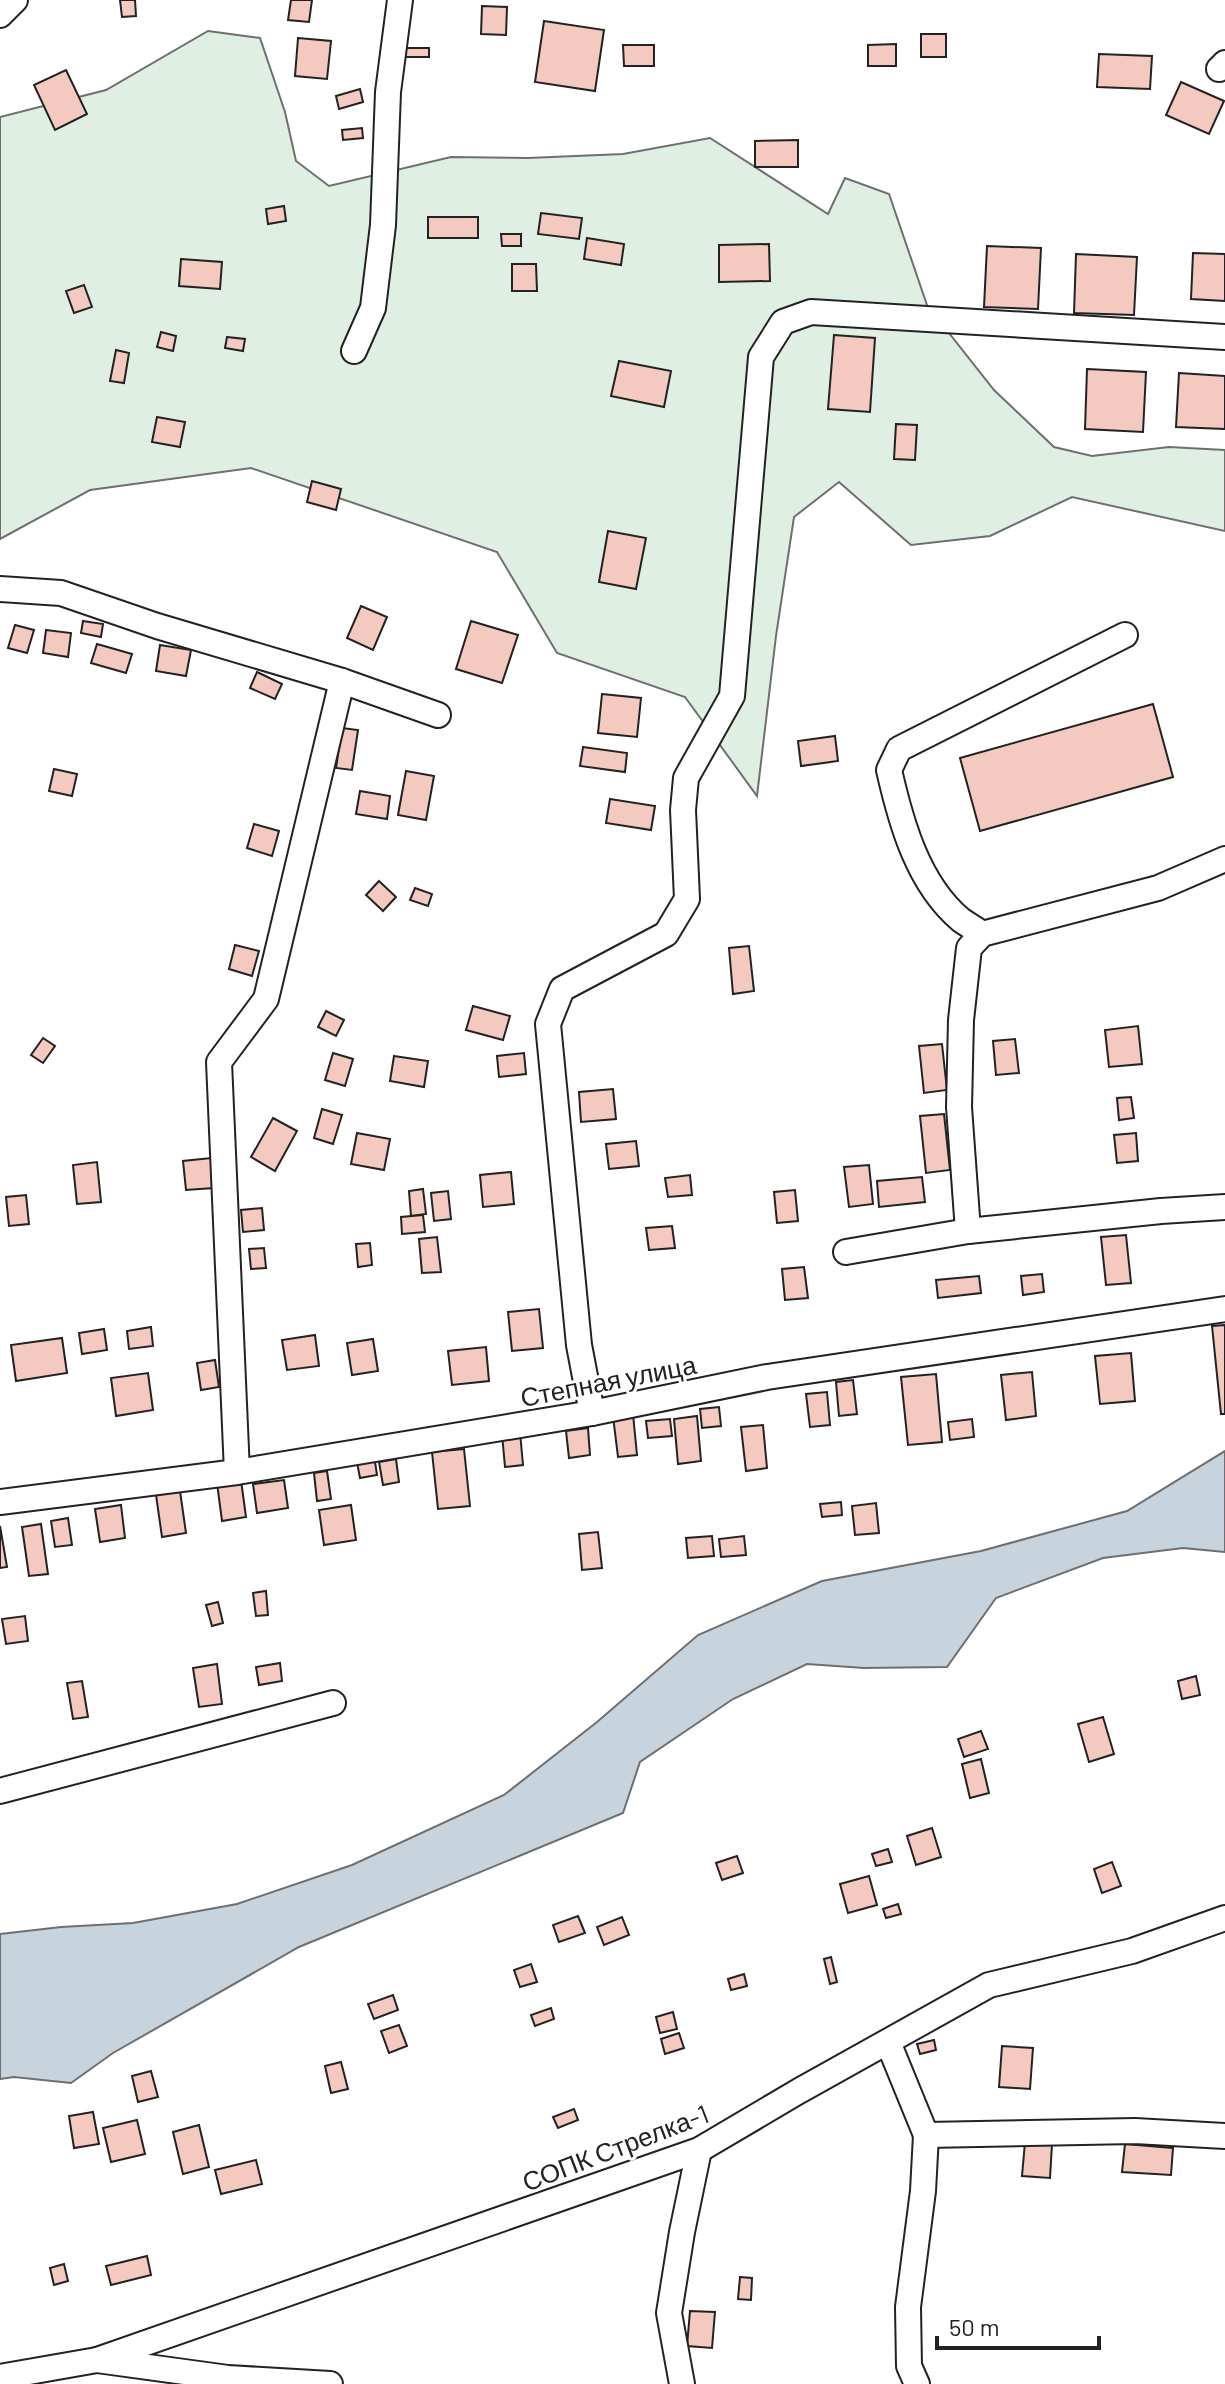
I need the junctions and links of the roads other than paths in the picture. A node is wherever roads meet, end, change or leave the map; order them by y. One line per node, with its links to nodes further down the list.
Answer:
1 (15, 0): 3 (street)
2 (400, 0): 5 (street)
3 (0, 15)
4 (1225, 337): 16 (street)
5 (354, 351)
6 (0, 589): 8 (street)
7 (1125, 635): 11 (street)
8 (342, 681): 9 (street); 17 (street)
9 (438, 715)
10 (1225, 859): 11 (street)
11 (982, 934): 13 (street)
12 (1225, 1207): 13 (street)
13 (968, 1231): 14 (street)
14 (846, 1252)
15 (1225, 1309): 16 (street, Степная улица)
16 (592, 1413): 17 (street, Степная улица)
17 (237, 1472): 18 (street, Степная улица)
18 (0, 1502)
19 (333, 1703): 20 (street)
20 (0, 1791)
21 (1225, 1918): 22 (street, СОПК Стрелка-1)
22 (888, 2042): 23 (street); 25 (street, СОПК Стрелка-1)
23 (926, 2135): 24 (street); 30 (street)
24 (1225, 2136)
25 (699, 2150): 26 (street, СОПК Стрелка-1); 29 (street)
26 (97, 2360): 27 (street); 28 (street)
27 (0, 2377)
28 (330, 2384)
29 (682, 2384)
30 (917, 2384)

